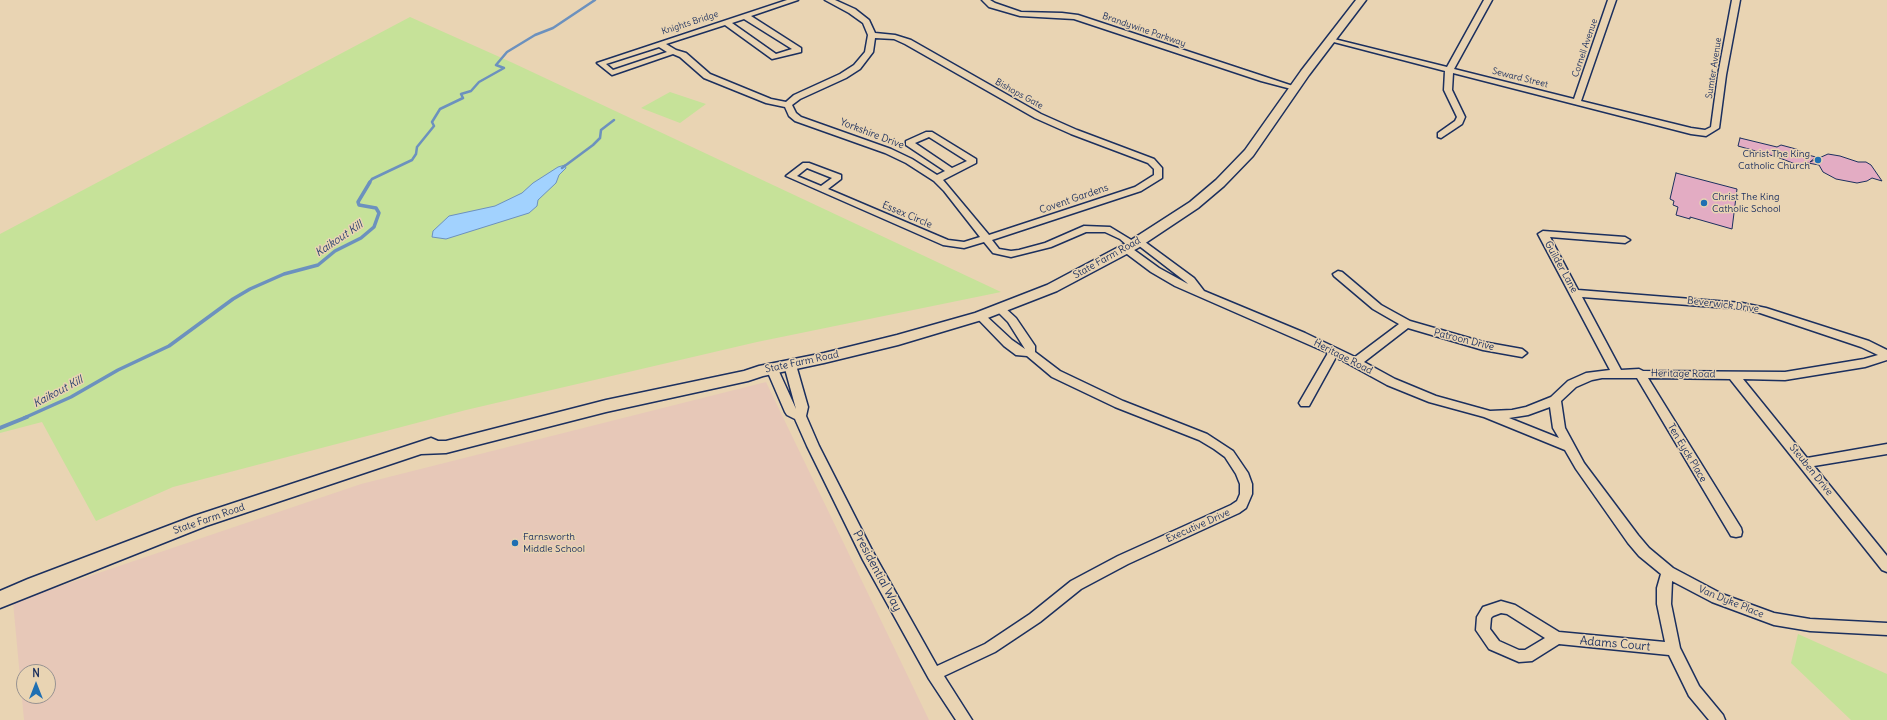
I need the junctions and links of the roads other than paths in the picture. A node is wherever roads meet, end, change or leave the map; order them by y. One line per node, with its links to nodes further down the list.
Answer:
1 (794, 0): 8 (street, Knights Bridge)
2 (829, 0): 10 (street)
3 (986, 0): 15 (street, Brandywine Parkway)
4 (1360, 0): 11 (main road, State Farm Road)
5 (1488, 0): 14 (street)
6 (1612, 0): 16 (street, Cornell Avenue)
7 (1736, 0): 18 (street, Sumter Avenue)
8 (745, 16): 9 (street, Knights Bridge); 9 (street, Knights Bridge)
9 (726, 22): 12 (street, Knights Bridge)
10 (872, 35): 17 (street); 20 (street, Bishops Gate)
11 (1330, 40): 14 (street, Seward Street); 15 (main road, State Farm Road)
12 (660, 44): 13 (street, Knights Bridge); 13 (street, Knights Bridge)
13 (673, 52): 17 (street)
14 (1449, 70): 16 (street, Seward Street); 19 (street)
15 (1296, 88): 26 (main road, State Farm Road)
16 (1576, 102): 18 (street, Seward Street)
17 (788, 105): 22 (street, Yorkshire Drive)
18 (1706, 133)
19 (1441, 135)
20 (1158, 168): 24 (street, Covent Gardens)
21 (952, 172): 21 (street); 22 (street)
22 (937, 179): 24 (street, Yorkshire Drive)
23 (822, 190): 24 (street, Essex Circle)
24 (986, 240): 26 (street, Yorkshire Drive)
25 (1625, 240): 29 (street, Guilder Lane)
26 (1132, 245): 28 (street, Heritage Road); 28 (street, Heritage Road); 30 (main road, State Farm Road)
27 (1338, 274): 32 (street, Patroon Drive)
28 (1200, 292): 33 (street, Heritage Road)
29 (1576, 293): 36 (street, Beverwick Drive); 40 (street, Guilder Lane)
30 (1000, 309): 31 (main road, State Farm Road); 34 (street, Executive Drive)
31 (980, 316): 34 (street, Executive Drive); 38 (main road, State Farm Road)
32 (1406, 324): 35 (street, Patroon Drive); 37 (street)
33 (1334, 352): 37 (street, Heritage Road); 44 (street)
34 (1030, 353): 57 (street, Executive Drive)
35 (1522, 353)
36 (1887, 356): 42 (street, Heritage Road)
37 (1356, 362): 45 (street, Heritage Road)
38 (790, 365): 39 (main road, State Farm Road); 46 (street, Presidential Way)
39 (765, 370): 46 (street, Presidential Way); 53 (main road, State Farm Road)
40 (1617, 373): 41 (street, Heritage Road); 43 (street, Heritage Road)
41 (1639, 373): 42 (street, Heritage Road); 50 (street, Ten Eyck Place)
42 (1733, 376): 49 (street, Steuben Drive)
43 (1555, 400): 45 (street, Heritage Road); 47 (street, Van Dyke Place)
44 (1305, 402)
45 (1487, 414): 47 (street, Heritage Road)
46 (800, 416): 57 (street, Presidential Way)
47 (1569, 447): 52 (street, Van Dyke Place)
48 (1887, 449): 49 (street)
49 (1805, 463): 51 (street, Steuben Drive)
50 (1736, 532)
51 (1887, 566)
52 (1668, 572): 54 (street, Van Dyke Place); 56 (street)
53 (0, 600)
54 (1887, 629)
55 (1557, 638): 55 (street, Adams Court); 56 (street, Adams Court)
56 (1673, 649): 59 (street)
57 (934, 674): 58 (street, Presidential Way)
58 (965, 720)
59 (1718, 720)

